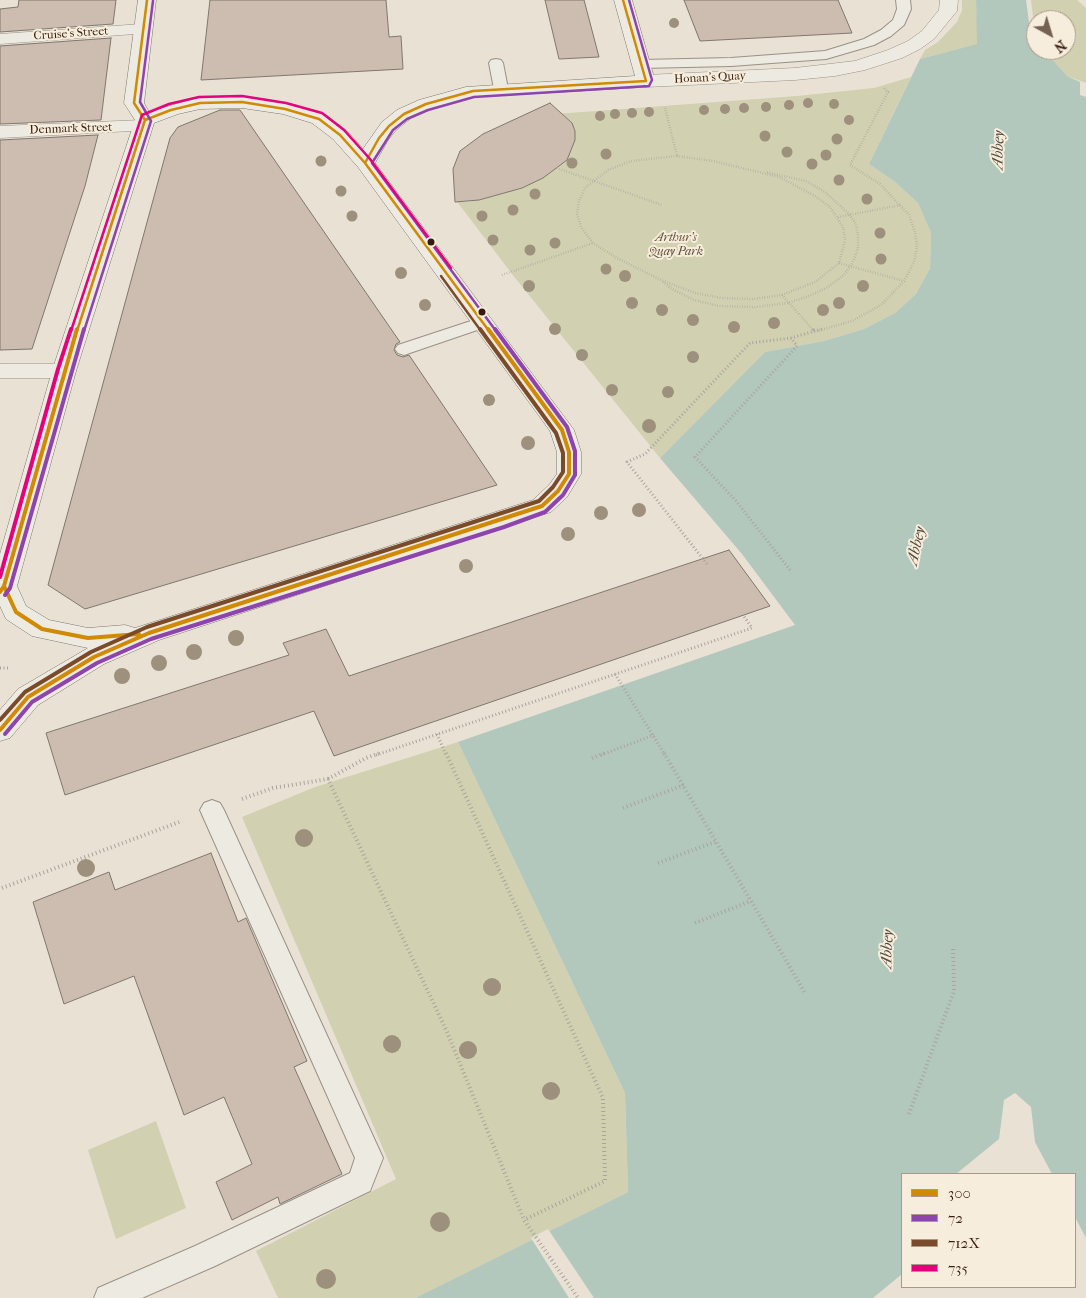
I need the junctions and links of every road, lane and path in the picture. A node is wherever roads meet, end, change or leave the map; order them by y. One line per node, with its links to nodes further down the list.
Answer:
1 (146, 0): 5 (main road)
2 (623, 0): 8 (main road)
3 (903, 0): 8 (lane)
4 (949, 6): 8 (main road, Honan's Quay)
5 (142, 30): 6 (main road, Cruise's Street); 12 (main road)
6 (0, 39)
7 (496, 63): 10 (lane)
8 (644, 73): 10 (main road, Honan's Quay)
9 (879, 84): 22 (path)
10 (501, 89): 15 (main road, Honan's Quay)
11 (663, 101): 14 (path)
12 (144, 123): 13 (main road, Denmark Street); 15 (main road); 40 (main road)
13 (0, 132)
14 (677, 156): 17 (path); 18 (path)
15 (364, 163): 35 (main road)
16 (556, 168): 18 (path)
17 (757, 170): 19 (path); 20 (path)
18 (592, 181): 21 (path); 25 (path)
19 (825, 192): 20 (path); 23 (path)
20 (815, 196): 24 (path)
21 (662, 205)
22 (901, 205): 23 (path); 30 (path)
23 (849, 214): 24 (path); 27 (path)
24 (838, 217): 26 (path)
25 (593, 243): 28 (path); 29 (path)
26 (839, 262): 27 (path); 31 (path)
27 (850, 266): 30 (path); 33 (path)
28 (502, 274)
29 (661, 280): 32 (path); 34 (path)
30 (904, 281): 36 (path)
31 (782, 295): 32 (path); 33 (path)
32 (722, 298): 34 (path)
33 (788, 303): 34 (path); 36 (path)
34 (720, 306)
35 (483, 322): 38 (lane); 45 (main road)
36 (815, 332): 37 (path)
37 (791, 338): 41 (path); 42 (path)
38 (404, 348)
39 (0, 370): 40 (main road)
40 (64, 371): 43 (main road)
41 (707, 564)
42 (790, 570)
43 (2, 589): 45 (main road)
44 (743, 615): 46 (path)
45 (149, 633): 47 (main road)
46 (615, 674): 48 (path); 49 (path)
47 (0, 730)
48 (437, 734): 51 (path); 63 (path)
49 (654, 735): 50 (path); 52 (path)
50 (592, 758)
51 (328, 779): 54 (path); 63 (path)
52 (684, 785): 53 (path); 55 (path)
53 (623, 808)
54 (212, 810): 57 (path); 64 (lane)
55 (717, 842): 56 (path); 58 (path)
56 (658, 863)
57 (2, 888)
58 (751, 901): 59 (path); 61 (path)
59 (695, 923)
60 (953, 947): 62 (path)
61 (805, 993)
62 (909, 1114)
63 (524, 1220): 65 (path)
64 (108, 1298)
65 (578, 1298)

